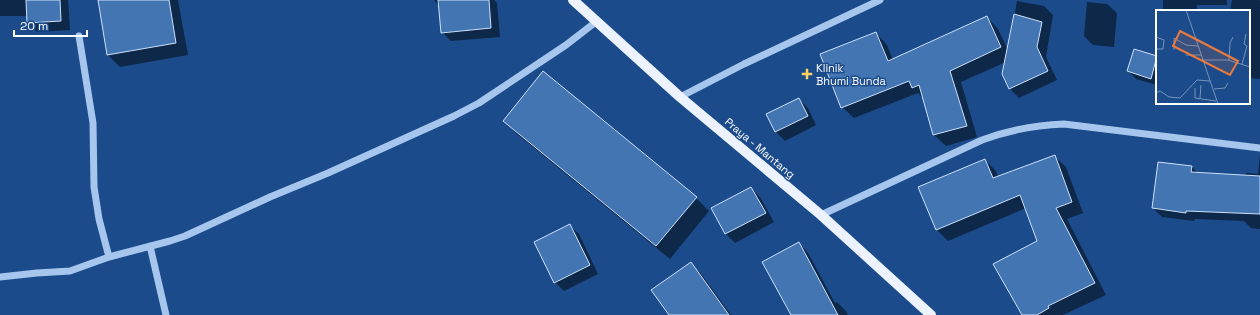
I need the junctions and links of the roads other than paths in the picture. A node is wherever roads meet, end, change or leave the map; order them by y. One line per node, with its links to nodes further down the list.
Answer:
1 (573, 0): 3 (main road, Praya - Mantang)
2 (880, 0): 5 (street)
3 (597, 21): 5 (main road, Praya - Mantang); 8 (street)
4 (79, 36): 9 (street)
5 (680, 97): 7 (main road, Praya - Mantang)
6 (1260, 148): 7 (street)
7 (821, 215): 12 (main road, Praya - Mantang)
8 (150, 246): 9 (street); 11 (street)
9 (110, 257): 10 (street)
10 (0, 277)
11 (166, 315)
12 (931, 315)

